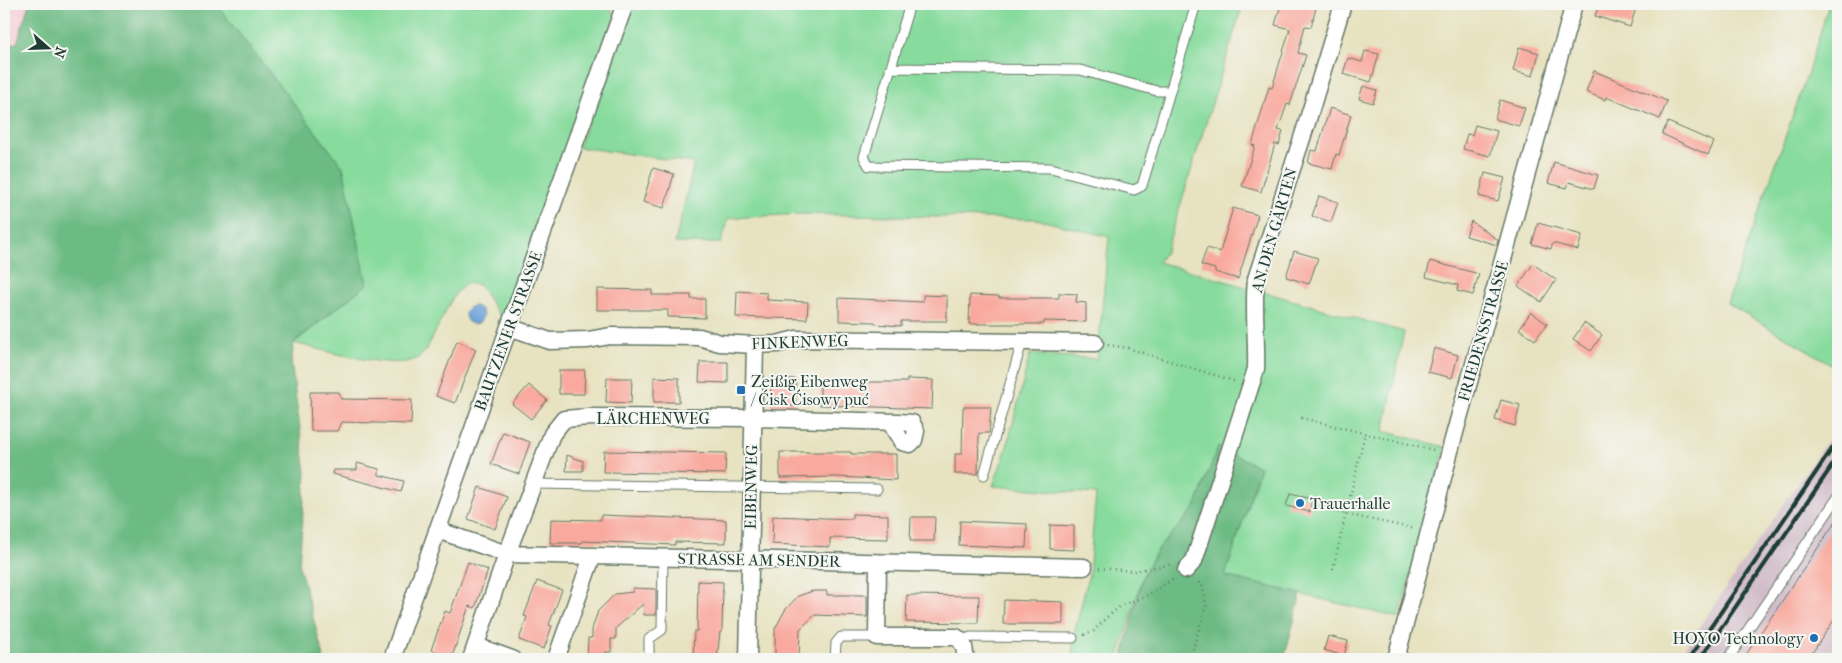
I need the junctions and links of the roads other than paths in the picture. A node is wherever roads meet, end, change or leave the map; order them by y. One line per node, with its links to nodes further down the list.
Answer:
1 (626, 4): 8 (street, BAUTZENER STRASSE)
2 (910, 4): 6 (lane)
3 (1196, 4): 7 (lane)
4 (1343, 4): 25 (street, AN DEN GÄRTEN)
5 (1574, 4): 39 (street, FRIEDENSSTRASSE)
6 (890, 68): 7 (lane); 7 (lane)
7 (1170, 91)
8 (509, 327): 11 (street, FINKENWEG); 19 (street, BAUTZENER STRASSE)
9 (1022, 342): 10 (street, FINKENWEG); 11 (street, FINKENWEG); 14 (lane)
10 (1095, 343)
11 (755, 345): 12 (street, EIBENWEG)
12 (752, 418): 13 (street, LÄRCHENWEG); 15 (street, LÄRCHENWEG); 16 (street, EIBENWEG)
13 (890, 422)
14 (984, 475)
15 (533, 484): 16 (lane); 20 (street, LÄRCHENWEG)
16 (752, 487): 17 (lane); 23 (street, EIBENWEG)
17 (877, 489)
18 (1838, 497): 40 (lane)
19 (437, 530): 20 (street, STRASSE AM SENDER); 32 (street, BAUTZENER STRASSE)
20 (507, 554): 21 (street, STRASSE AM SENDER); 30 (street, LÄRCHENWEG)
21 (592, 557): 22 (street, STRASSE AM SENDER); 34 (street)
22 (663, 558): 23 (street, STRASSE AM SENDER); 35 (lane)
23 (750, 561): 24 (street, STRASSE AM SENDER); 36 (street, EIBENWEG)
24 (878, 563): 26 (street, STRASSE AM SENDER); 27 (street)
25 (1190, 566)
26 (1084, 567)
27 (877, 637): 29 (street); 37 (lane)
28 (1073, 638): 29 (lane)
29 (961, 641): 38 (street)
30 (473, 652): 33 (street)
31 (1838, 656): 41 (lane)
32 (392, 659)
33 (512, 659)
34 (556, 659)
35 (649, 659)
36 (748, 659)
37 (835, 659)
38 (965, 659)
39 (1396, 659)
40 (1728, 659)
41 (1836, 659)

